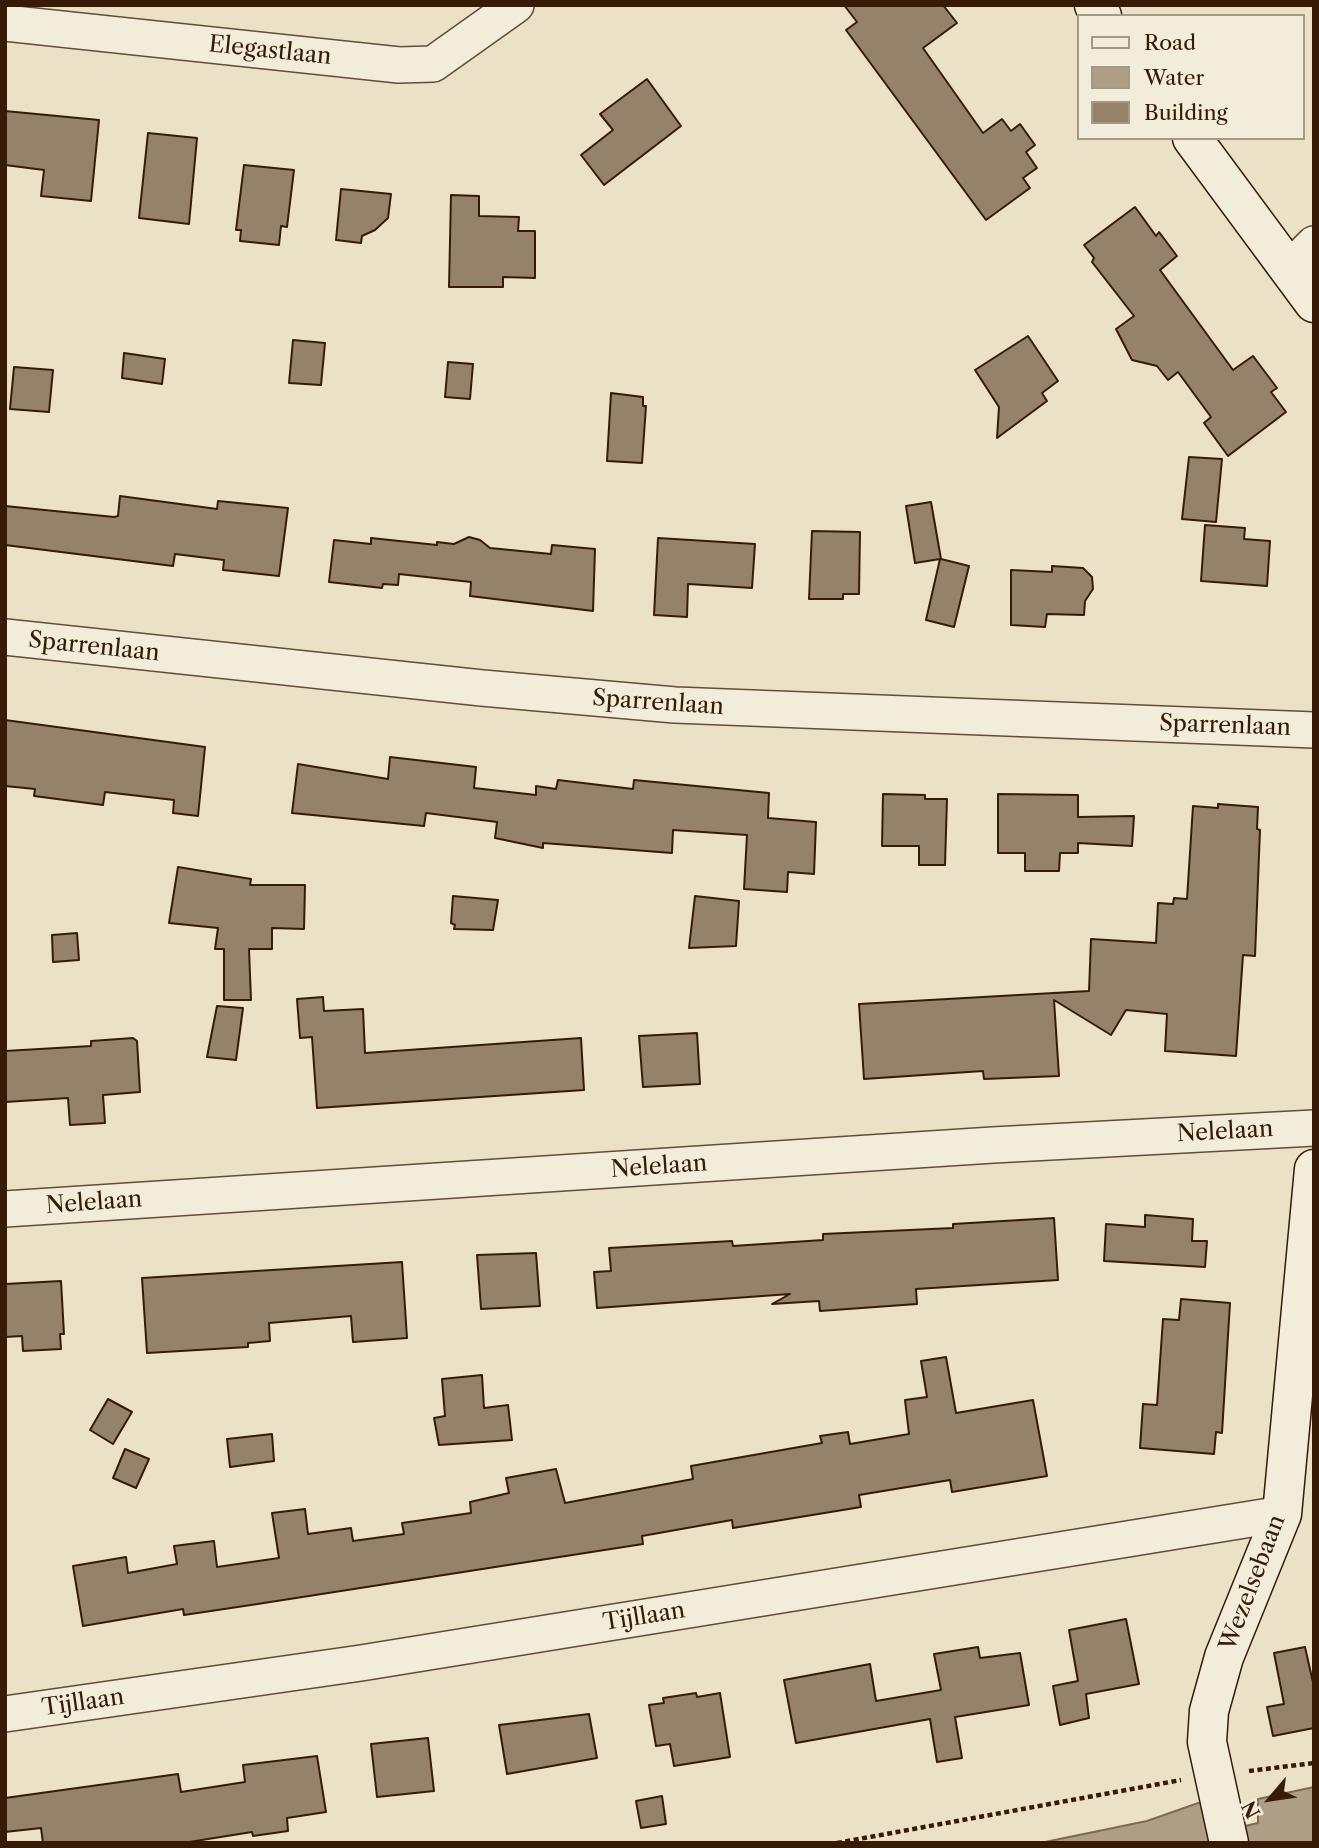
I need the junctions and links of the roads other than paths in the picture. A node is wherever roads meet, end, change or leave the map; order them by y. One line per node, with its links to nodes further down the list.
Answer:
1 (516, 5): 2 (street, Elegastlaan)
2 (5, 23)
3 (1194, 140): 4 (street)
4 (1301, 256): 5 (street)
5 (1314, 303)
6 (5, 637): 7 (street, Sparrenlaan)
7 (1314, 730)
8 (1314, 1128): 10 (street, Nelelaan)
9 (1314, 1169): 11 (street, Wezelsebaan)
10 (5, 1209)
11 (1282, 1514): 12 (street, Tijllaan); 13 (street, Wezelsebaan)
12 (5, 1714)
13 (1229, 1843)

